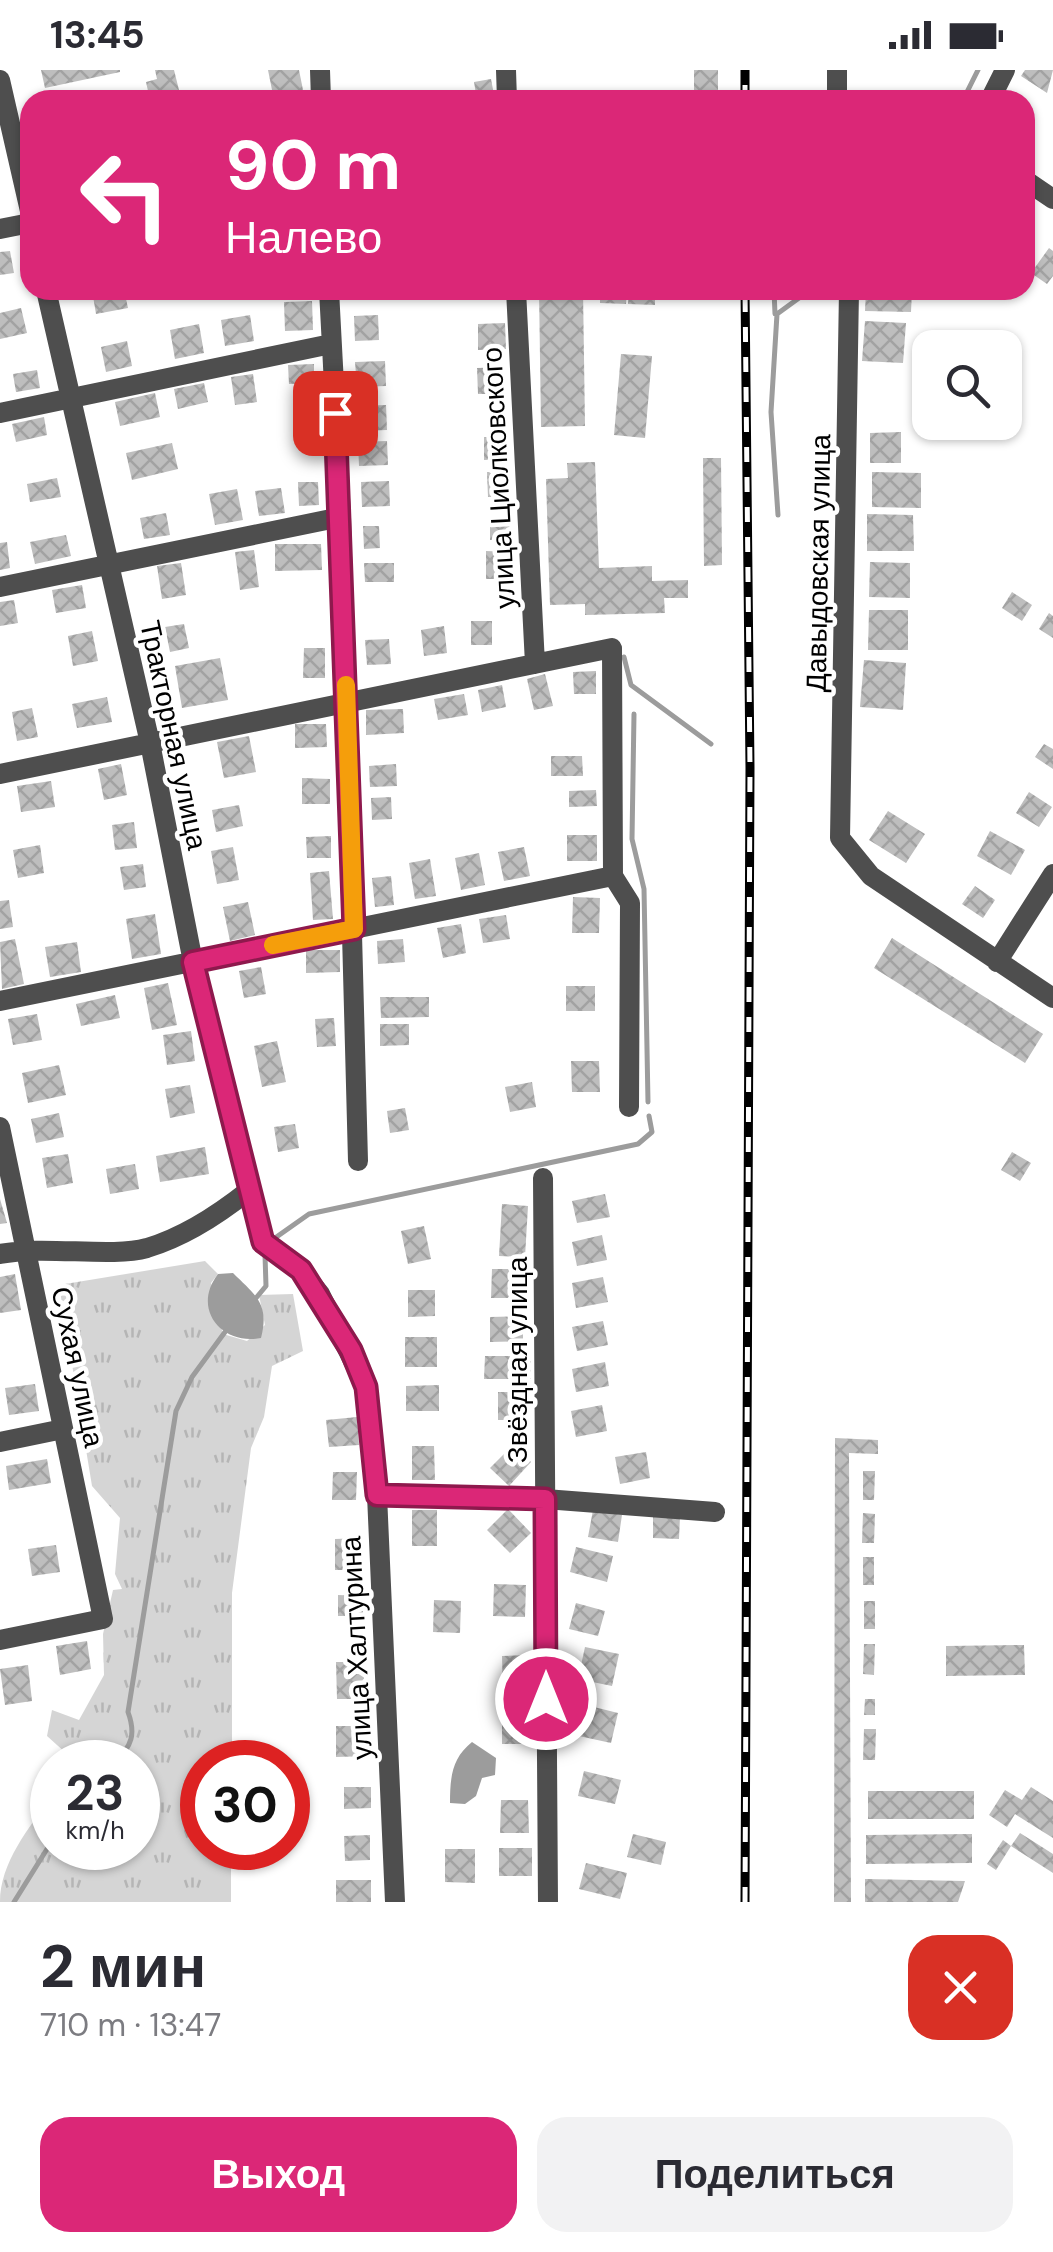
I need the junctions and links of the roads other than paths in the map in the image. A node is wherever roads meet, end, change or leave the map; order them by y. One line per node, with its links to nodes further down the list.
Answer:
1 (0, 80): 2 (street)
2 (20, 167)
3 (48, 300): 8 (street, Тракторная улица)
4 (330, 300): 7 (street)
5 (517, 300): 13 (street, улица Циолковского)
6 (849, 300): 21 (street, Давыдовская улица)
7 (332, 344): 8 (street); 10 (street)
8 (68, 399): 9 (street); 11 (street, Тракторная улица)
9 (0, 413)
10 (341, 517): 11 (street); 14 (street)
11 (108, 565): 12 (street); 15 (street, Тракторная улица)
12 (0, 588)
13 (535, 664): 14 (street); 18 (street)
14 (346, 702): 15 (street); 19 (street)
15 (150, 743): 16 (street); 20 (street, Тракторная улица)
16 (0, 774)
17 (1053, 874): 21 (street)
18 (613, 876): 19 (street); 24 (street)
19 (354, 929): 20 (street); 26 (street)
20 (193, 962): 23 (street); 28 (street, Тракторная улица)
21 (996, 962): 22 (street)
22 (1053, 998)
23 (0, 1001)
24 (629, 1107)
25 (0, 1127): 29 (street, Сухая улица)
26 (358, 1161)
27 (543, 1178): 34 (street, Звёздная улица)
28 (248, 1190): 29 (street); 33 (street, улица Халтурина)
29 (26, 1249): 30 (street); 31 (street, Сухая улица)
30 (0, 1254)
31 (63, 1429): 32 (street); 36 (street, Сухая улица)
32 (0, 1442)
33 (377, 1495): 34 (street); 37 (street, улица Халтурина)
34 (545, 1499): 35 (street); 38 (street, Звёздная улица)
35 (715, 1512)
36 (0, 1640)
37 (395, 1902)
38 (548, 1902)

